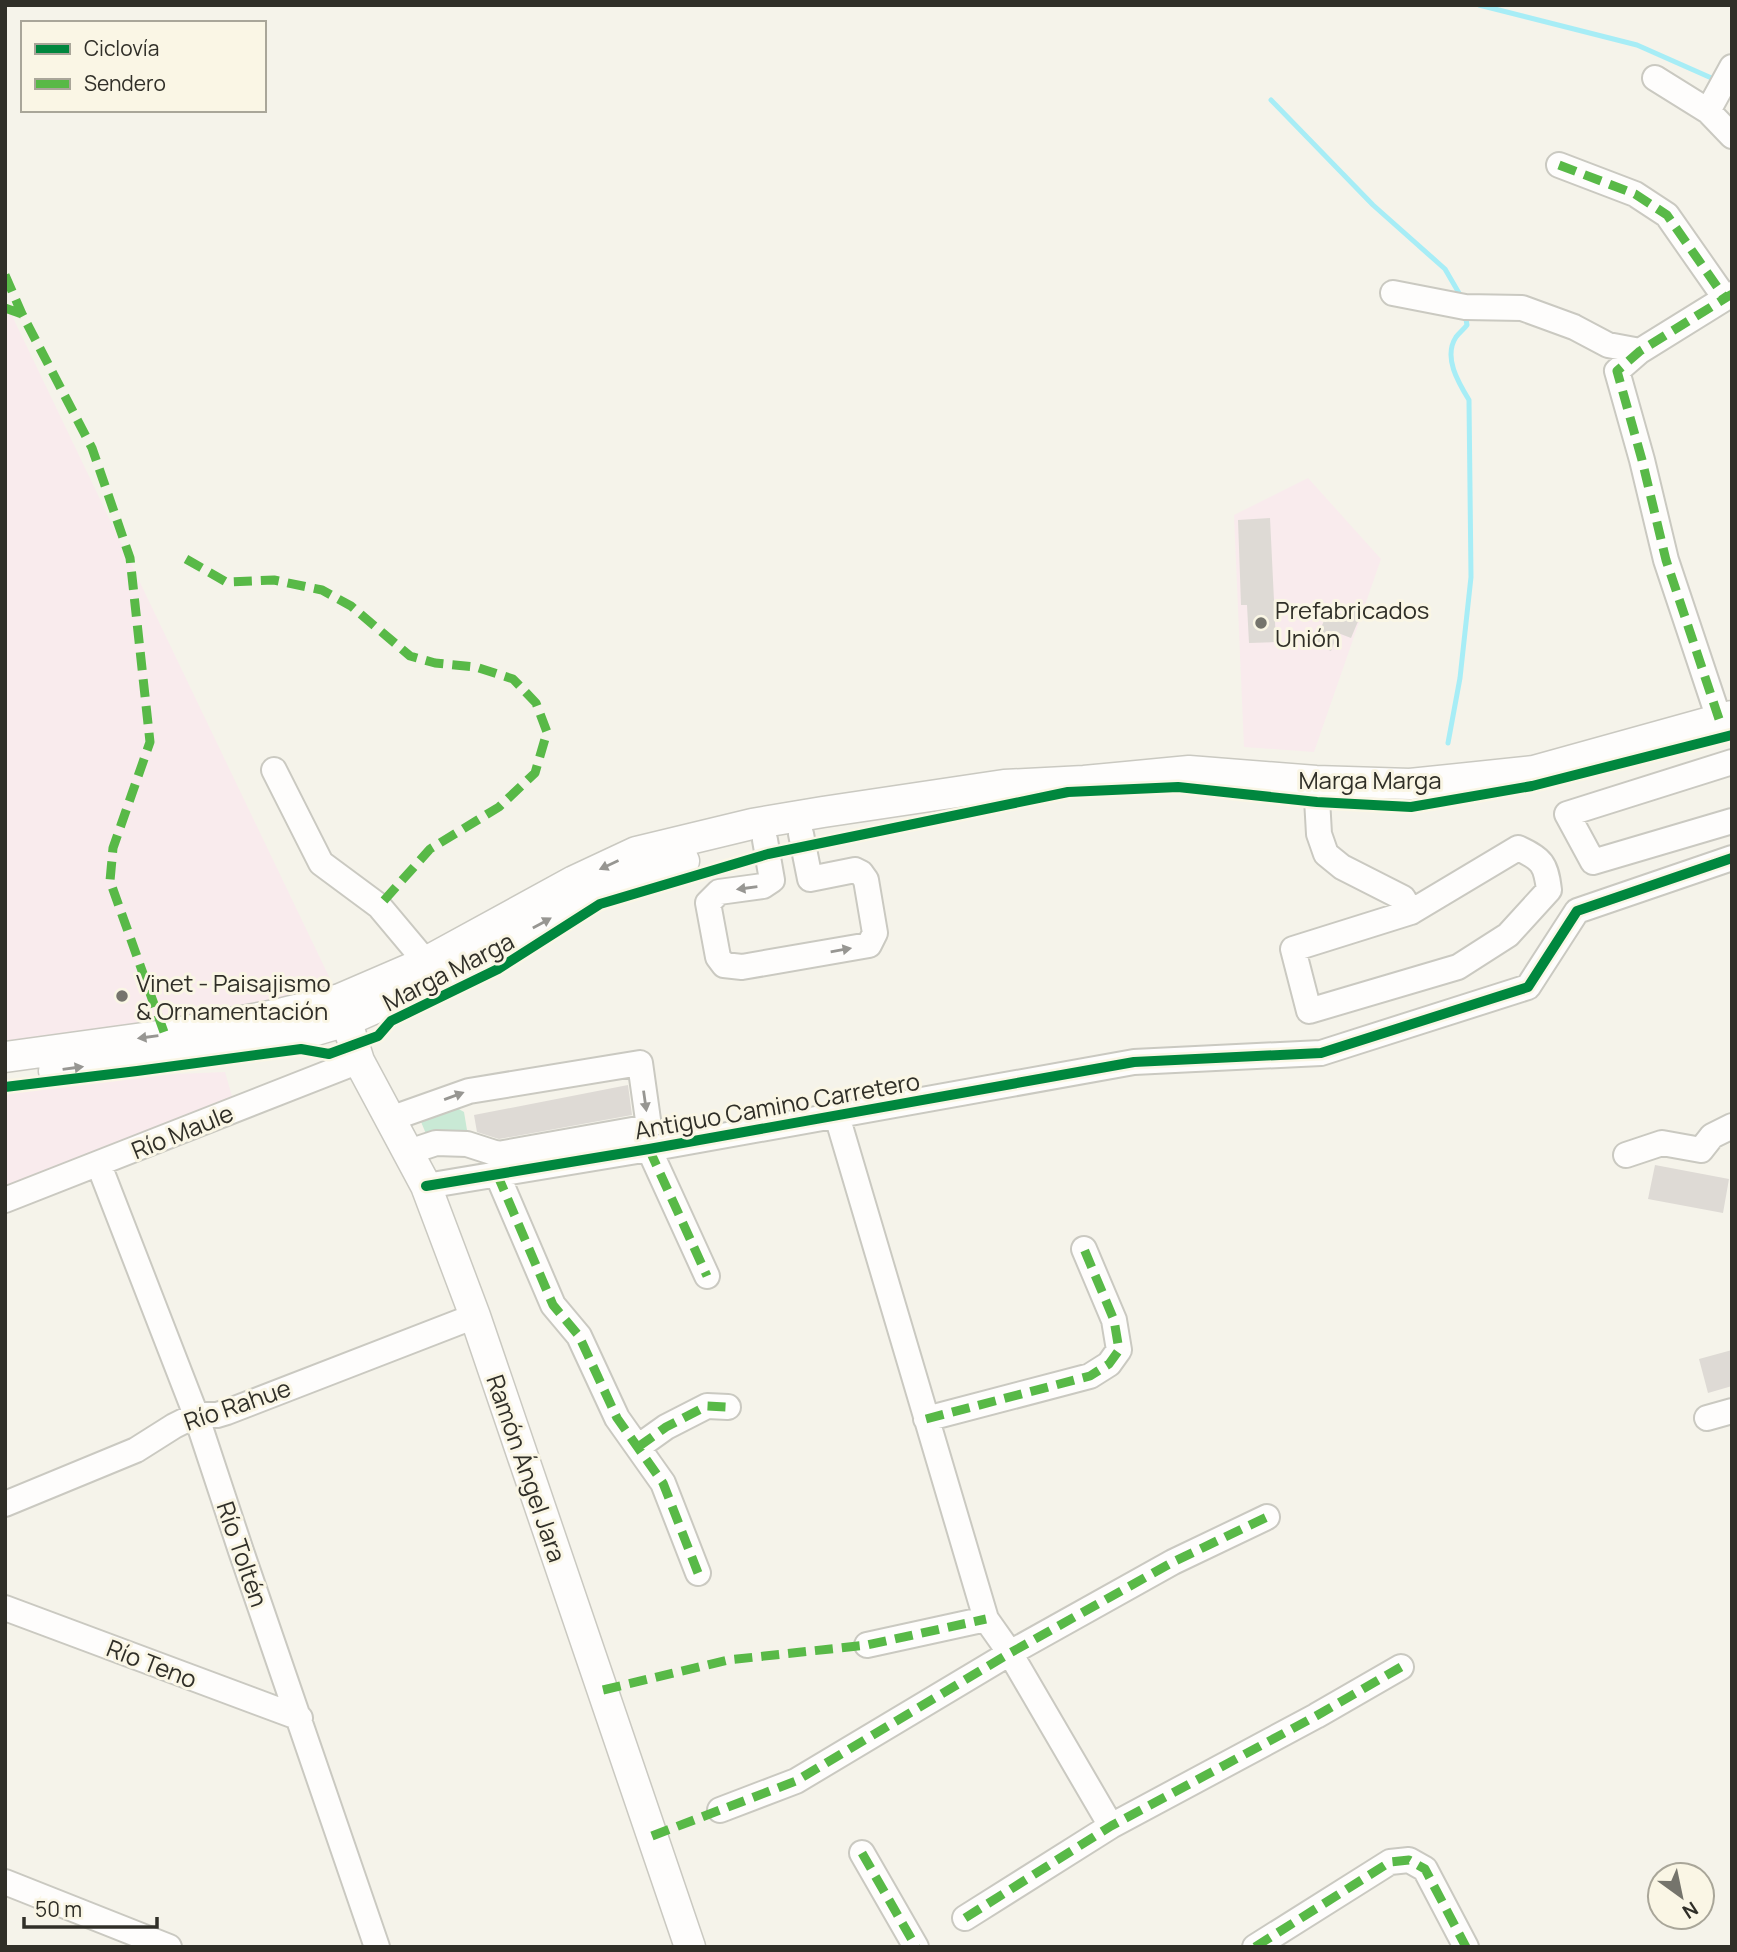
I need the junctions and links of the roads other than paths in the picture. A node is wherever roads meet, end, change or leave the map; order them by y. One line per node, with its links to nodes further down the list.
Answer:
1 (1732, 67): 3 (street)
2 (1655, 78): 3 (street)
3 (1708, 111): 4 (street)
4 (1732, 136)
5 (1559, 166): 7 (street)
6 (1393, 293): 8 (street)
7 (1729, 296): 8 (street)
8 (1640, 351): 9 (street)
9 (1726, 718): 13 (main road, Marga Marga)
10 (1732, 762): 14 (street)
11 (274, 770): 19 (street)
12 (1084, 781): 13 (main road, Marga Marga); 15 (main road, Marga Marga); 19 (main road, Marga Marga, one-way to 19)
13 (1316, 781): 18 (street)
14 (1732, 821)
15 (800, 834): 16 (main road, Marga Marga); 16 (street, one-way to 15)
16 (765, 840): 20 (main road, Marga Marga, one-way to 16)
17 (1732, 858): 24 (street, Antiguo Camino Carretero)
18 (1411, 912): 18 (street)
19 (426, 962): 20 (main road, Marga Marga)
20 (343, 1010): 21 (main road, Marga Marga, one-way to 21); 22 (main road, Ramón Ángel Jara); 23 (main road, Marga Marga, one-way to 20)
21 (5, 1057)
22 (359, 1061): 25 (main road, Ramón Ángel Jara); 30 (street, Río Maule)
23 (5, 1077)
24 (837, 1116): 27 (street, Antiguo Camino Carretero); 41 (street)
25 (390, 1119): 28 (main road, Ramón Ángel Jara); 28 (street, one-way to 28)
26 (1732, 1126): 29 (street)
27 (649, 1149): 31 (street, Antiguo Camino Carretero); 35 (street)
28 (409, 1152): 32 (main road, Ramón Ángel Jara)
29 (1626, 1155)
30 (99, 1165): 33 (street, Río Maule); 39 (street, Río Toltén)
31 (497, 1174): 32 (street, Antiguo Camino Carretero); 42 (street)
32 (426, 1186): 36 (main road, Ramón Ángel Jara)
33 (5, 1200)
34 (1084, 1249): 41 (street)
35 (707, 1276)
36 (475, 1316): 39 (street, Río Rahue); 57 (main road, Ramón Ángel Jara)
37 (728, 1407): 42 (street)
38 (1732, 1411): 40 (street)
39 (196, 1415): 43 (street, Río Rahue); 51 (street, Río Toltén)
40 (1707, 1418)
41 (926, 1419): 47 (street)
42 (638, 1447): 45 (street)
43 (5, 1504)
44 (1267, 1517): 49 (street)
45 (698, 1573)
46 (5, 1608): 51 (street, Río Teno)
47 (986, 1619): 48 (street); 49 (street)
48 (867, 1645)
49 (1010, 1653): 52 (street); 53 (street)
50 (1401, 1667): 53 (street)
51 (300, 1718): 59 (street, Río Toltén)
52 (720, 1810)
53 (1111, 1826): 56 (street)
54 (862, 1853): 60 (street)
55 (5, 1882): 58 (street)
56 (965, 1918)
57 (685, 1945)
58 (169, 1947)
59 (377, 1947)
60 (916, 1947)
61 (1255, 1947): 62 (street)
62 (1466, 1947)

